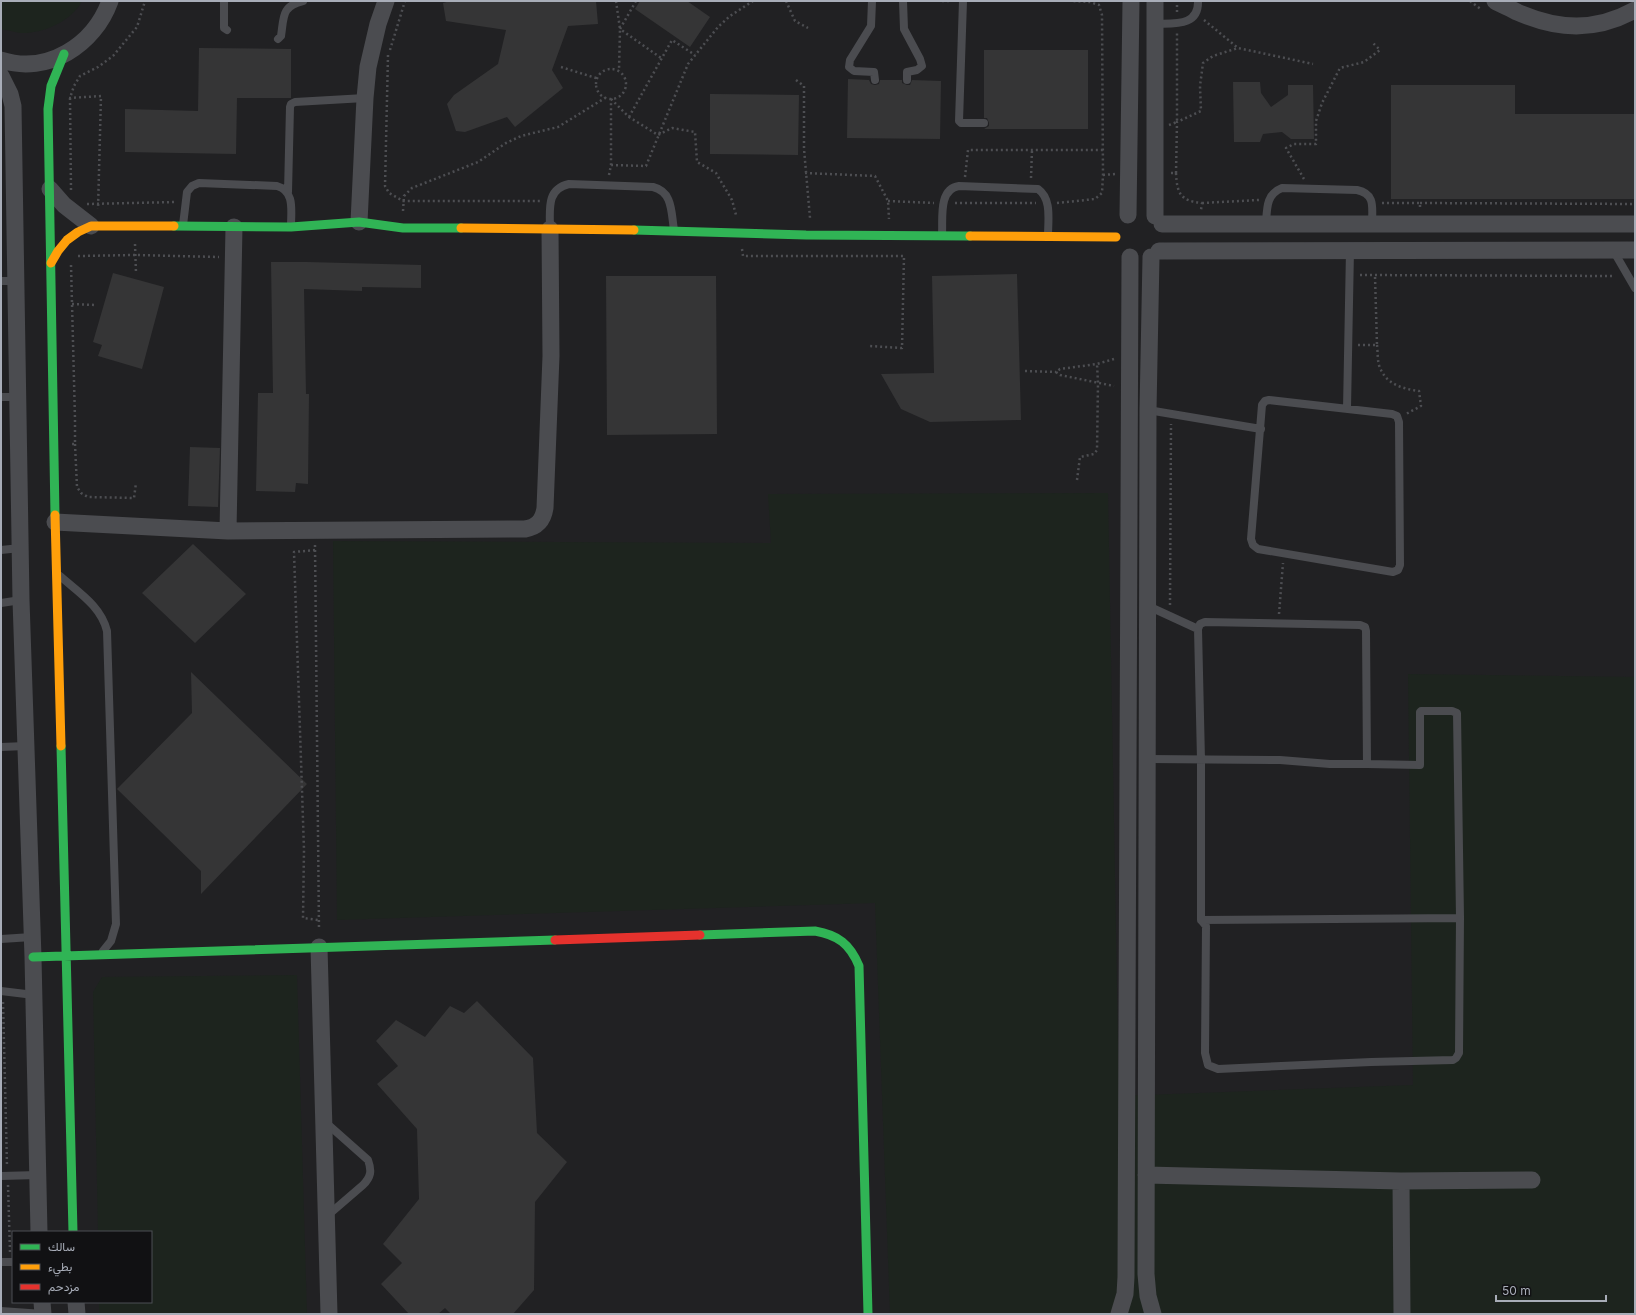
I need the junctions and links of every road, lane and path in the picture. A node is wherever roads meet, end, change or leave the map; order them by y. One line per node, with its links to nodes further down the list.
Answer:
1 (110, 1): 30 (street)
2 (146, 1): 43 (path)
3 (224, 1): 26 (lane)
4 (303, 1): 27 (lane)
5 (386, 1): 44 (street)
6 (406, 1): 67 (path)
7 (616, 1): 25 (path)
8 (636, 1): 25 (path)
9 (753, 1): 31 (path)
10 (786, 1): 24 (path)
11 (872, 1): 40 (lane)
12 (903, 1): 41 (lane)
13 (963, 1): 49 (lane)
14 (1073, 1): 54 (path)
15 (1131, 1): 79 (street)
16 (1155, 1): 23 (street)
17 (1177, 1): 22 (path)
18 (1198, 1): 21 (lane)
19 (1495, 1): 20 (street)
20 (1635, 10)
21 (1196, 14): 22 (lane); 29 (path)
22 (1177, 23): 23 (lane); 48 (path)
23 (1155, 24): 51 (street)
24 (808, 28)
25 (620, 29): 32 (path); 36 (path)
26 (227, 30)
27 (278, 39)
28 (1372, 42): 63 (path)
29 (1238, 48): 34 (path); 48 (path)
30 (64, 54): 33 (street); 42 (street)
31 (695, 55): 32 (path); 52 (path)
32 (661, 58): 47 (path)
33 (1, 60)
34 (1313, 64)
35 (561, 67): 38 (path)
36 (619, 70): 38 (path); 46 (path)
37 (1, 76): 115 (street)
38 (596, 78): 45 (path)
39 (796, 80): 57 (path)
40 (876, 80)
41 (907, 80)
42 (48, 98): 43 (path); 62 (street)
43 (70, 98): 65 (path); 72 (path)
44 (365, 98): 64 (lane); 81 (street)
45 (605, 98): 46 (path); 67 (path)
46 (611, 99): 47 (path); 55 (path)
47 (628, 117): 52 (path)
48 (1177, 122): 51 (path); 58 (path)
49 (984, 123)
50 (695, 132): 52 (path)
51 (1155, 132): 56 (street)
52 (658, 135): 55 (path)
53 (1032, 150): 54 (path); 60 (path); 61 (path)
54 (1103, 150): 74 (path)
55 (611, 165): 59 (path)
56 (1155, 172): 58 (path); 80 (street)
57 (805, 173): 69 (path); 95 (path)
58 (1176, 173): 75 (path)
59 (608, 185): 68 (lane); 94 (lane)
60 (964, 186): 61 (lane); 73 (lane)
61 (1031, 188): 74 (lane)
62 (50, 189): 87 (street); 110 (street)
63 (1310, 189): 66 (lane); 76 (lane)
64 (288, 192): 71 (lane); 91 (lane)
65 (74, 195)
66 (1268, 200): 75 (path); 83 (lane)
67 (403, 201): 68 (path); 92 (path)
68 (551, 201): 93 (lane)
69 (888, 201): 73 (path); 96 (path)
70 (82, 202): 72 (path)
71 (185, 202): 72 (path); 89 (lane)
72 (98, 203): 87 (path)
73 (944, 203): 74 (path); 97 (lane)
74 (1048, 203): 98 (lane)
75 (1202, 203): 82 (path)
76 (1372, 203): 77 (path); 84 (lane)
77 (1420, 203): 78 (path); 85 (path)
78 (1635, 204)
79 (1128, 215): 80 (street); 99 (street)
80 (1158, 220): 82 (street); 103 (street)
81 (359, 222): 91 (street); 92 (street)
82 (1199, 224): 83 (street)
83 (1266, 224): 84 (street)
84 (1372, 224): 85 (street)
85 (1420, 224): 86 (street)
86 (1635, 224)
87 (95, 226): 88 (street); 110 (street)
88 (134, 226): 89 (street); 104 (path)
89 (183, 226): 90 (street)
90 (234, 227): 91 (street); 107 (street)
91 (291, 227)
92 (403, 228): 93 (street)
93 (550, 229): 94 (street); 142 (street)
94 (674, 230): 95 (street)
95 (812, 235): 96 (street)
96 (889, 235): 97 (street)
97 (942, 236): 98 (street)
98 (1048, 236): 99 (street)
99 (1116, 237): 108 (street)
100 (1350, 250): 101 (street); 103 (street); 112 (lane)
101 (1613, 250): 102 (street); 114 (lane)
102 (1635, 250)
103 (1155, 254): 108 (street); 132 (street)
104 (135, 255): 106 (path); 107 (path); 111 (path)
105 (904, 256): 122 (path)
106 (74, 257)
107 (233, 257): 141 (street)
108 (1130, 257): 123 (street)
109 (71, 261): 118 (path)
110 (51, 262): 117 (street)
111 (136, 273)
112 (1350, 275): 113 (path); 120 (lane)
113 (1376, 276): 114 (path); 121 (path)
114 (1628, 276): 116 (lane)
115 (9, 281): 129 (street)
116 (1635, 288)
117 (52, 303): 118 (path); 137 (street)
118 (72, 304): 119 (path); 136 (path)
119 (95, 305)
120 (1348, 345): 121 (path); 131 (lane)
121 (1377, 345): 134 (path)
122 (869, 346)
123 (1130, 354): 124 (path); 128 (street)
124 (1097, 364): 126 (path); 127 (path)
125 (1025, 371): 126 (path)
126 (1056, 372): 127 (path)
127 (1098, 383): 128 (path); 138 (path)
128 (1130, 390): 188 (street)
129 (18, 397): 130 (lane); 143 (street)
130 (1, 398)
131 (1347, 409): 134 (lane); 135 (lane)
132 (1148, 410): 133 (lane); 150 (street)
133 (1171, 414): 135 (lane); 151 (path)
134 (1398, 419): 146 (lane)
135 (1261, 429): 146 (lane)
136 (75, 444): 137 (path); 139 (path)
137 (54, 446): 140 (street)
138 (1077, 480)
139 (136, 483)
140 (55, 522): 141 (street); 147 (street)
141 (228, 531): 142 (street)
142 (315, 531): 145 (path)
143 (20, 548): 144 (lane); 148 (street)
144 (1, 550)
145 (315, 550): 160 (path); 160 (path)
146 (1283, 553): 152 (path)
147 (56, 573): 165 (lane); 166 (street)
148 (21, 600): 149 (lane); 154 (street)
149 (1, 603)
150 (1148, 606): 151 (lane); 156 (street)
151 (1170, 616): 153 (lane)
152 (1278, 623): 153 (lane); 158 (lane)
153 (1198, 628): 157 (lane)
154 (26, 746): 155 (lane); 162 (street)
155 (1, 747)
156 (1148, 759): 157 (lane); 172 (street)
157 (1201, 760): 158 (lane); 161 (lane)
158 (1367, 764): 159 (lane)
159 (1460, 918): 161 (lane); 161 (lane)
160 (318, 920): 164 (path)
161 (1201, 920)
162 (32, 937): 163 (lane); 167 (street)
163 (1, 938)
164 (319, 947): 165 (street); 170 (street); 187 (street)
165 (100, 954): 166 (street)
166 (66, 956): 167 (street); 178 (street)
167 (33, 957): 169 (street)
168 (2, 991): 169 (lane); 173 (path)
169 (34, 995): 171 (street)
170 (324, 1120): 176 (street); 176 (lane)
171 (38, 1175): 173 (lane); 177 (street)
172 (1146, 1175): 175 (street); 189 (street)
173 (4, 1176): 180 (path)
174 (1532, 1180): 175 (street)
175 (1401, 1181): 190 (street)
176 (326, 1217): 186 (street)
177 (40, 1231)
178 (73, 1231)
179 (1, 1262): 180 (lane)
180 (11, 1262)
181 (42, 1303): 184 (street)
182 (76, 1303): 185 (street)
183 (1, 1311): 184 (lane)
184 (43, 1314)
185 (77, 1314)
186 (329, 1314)
187 (868, 1314)
188 (1119, 1314)
189 (1153, 1314)
190 (1402, 1314)

